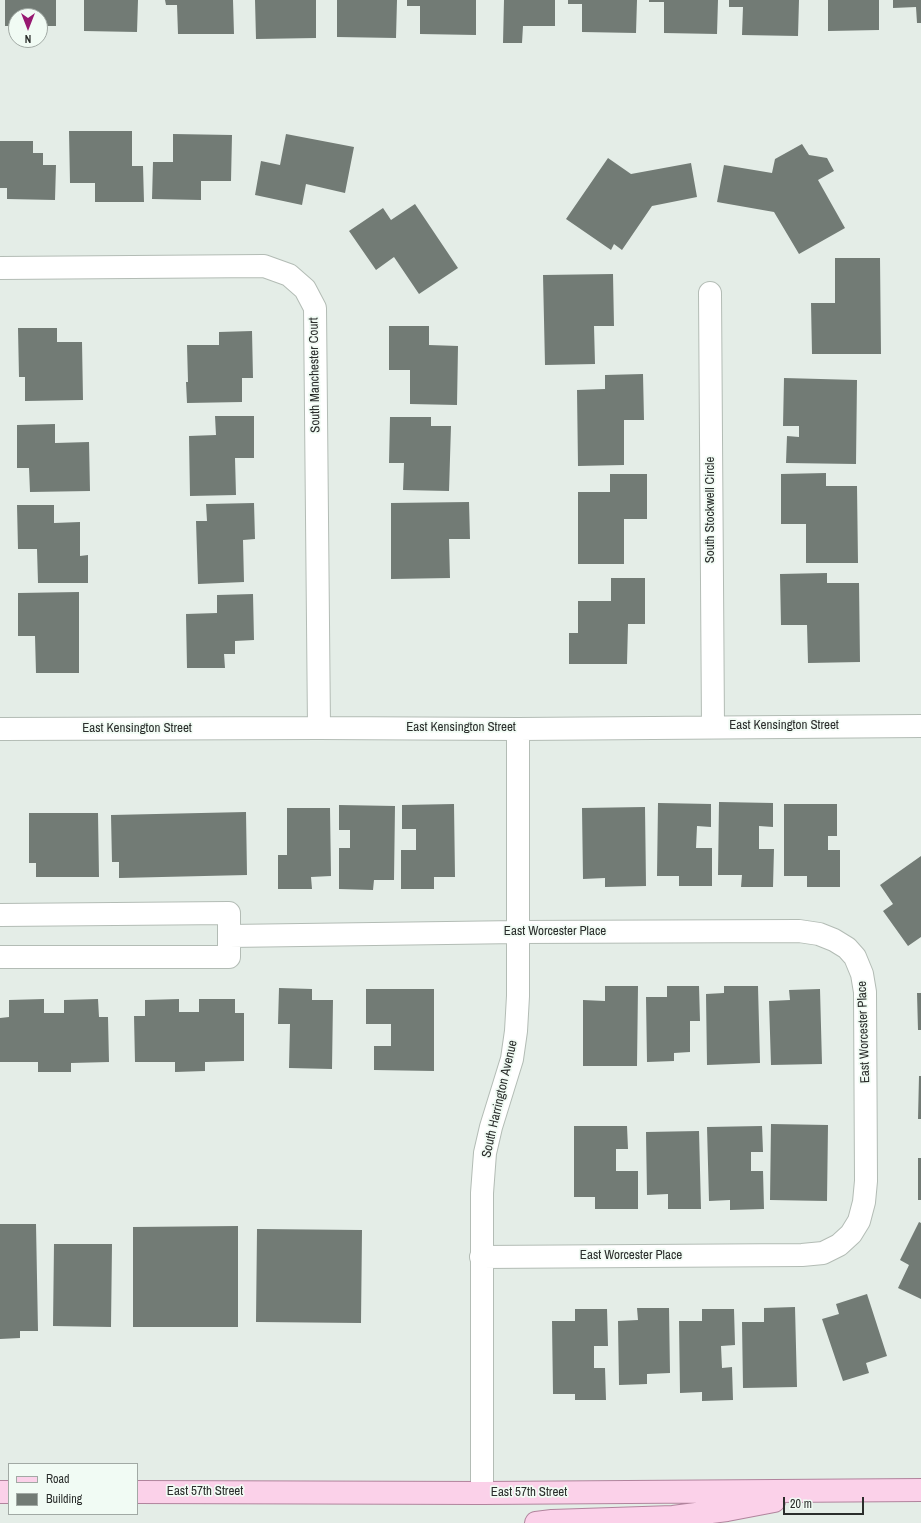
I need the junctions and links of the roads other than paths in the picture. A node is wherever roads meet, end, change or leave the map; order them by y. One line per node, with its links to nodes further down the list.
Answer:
1 (0, 268): 5 (street, South Manchester Court)
2 (710, 293): 4 (street, South Stockwell Circle)
3 (921, 726): 4 (street, East Kensington Street)
4 (712, 727): 7 (street, East Kensington Street)
5 (319, 728): 6 (street, East Kensington Street); 7 (street, East Kensington Street)
6 (0, 729)
7 (518, 729): 9 (street, South Harrington Avenue)
8 (0, 915): 10 (street)
9 (519, 932): 10 (street, East Worcester Place); 12 (street, South Harrington Avenue); 12 (street, East Worcester Place)
10 (229, 936): 11 (street)
11 (0, 957)
12 (481, 1257): 16 (street, South Harrington Avenue)
13 (837, 1490): 14 (main road, East 57th Street); 16 (main road, East 57th Street); 17 (main road)
14 (921, 1490)
15 (138, 1492): 16 (main road, East 57th Street)
16 (482, 1493)
17 (536, 1523)

